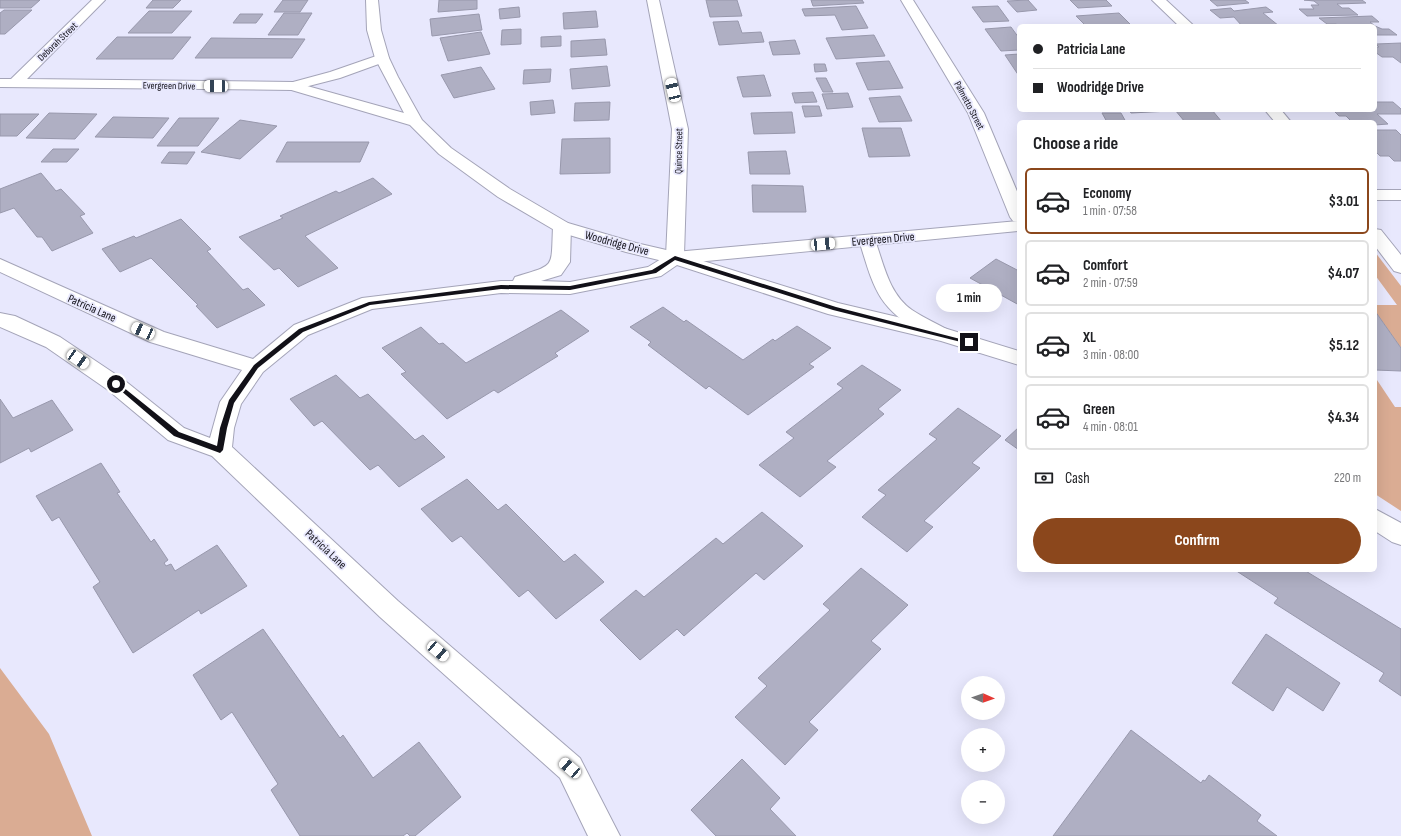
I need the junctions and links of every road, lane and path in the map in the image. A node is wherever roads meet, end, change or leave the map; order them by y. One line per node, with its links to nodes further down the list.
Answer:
1 (100, 0): 9 (street, Deborah Street)
2 (372, 0): 7 (street, Woodridge Drive)
3 (653, 0): 21 (street, Quince Street)
4 (907, 0): 16 (street, Palmetto Street)
5 (1158, 0): 6 (street)
6 (1186, 24)
7 (382, 58): 10 (street, Evergreen Drive); 13 (street, Woodridge Drive)
8 (0, 83): 9 (street, Evergreen Drive)
9 (15, 83): 10 (street, Evergreen Drive)
10 (293, 86): 13 (street)
11 (1275, 112): 12 (street)
12 (1281, 120)
13 (416, 122): 18 (street, Woodridge Drive)
14 (1377, 195): 15 (street)
15 (1401, 195)
16 (1017, 212)
17 (1017, 226): 20 (street, Evergreen Drive)
18 (562, 227): 21 (street, Woodridge Drive); 24 (street)
19 (1377, 237): 23 (street)
20 (867, 240): 21 (street, Evergreen Drive); 26 (lane)
21 (675, 258): 24 (street); 26 (street, Woodridge Drive)
22 (0, 265): 28 (street, Patricia Lane)
23 (1401, 267)
24 (501, 287): 28 (street)
25 (0, 320): 29 (street, Patricia Lane)
26 (944, 335): 27 (street, Woodridge Drive)
27 (1017, 357)
28 (256, 367): 29 (street)
29 (220, 450): 32 (street, Patricia Lane)
30 (1377, 520): 31 (street)
31 (1401, 535)
32 (604, 836)

